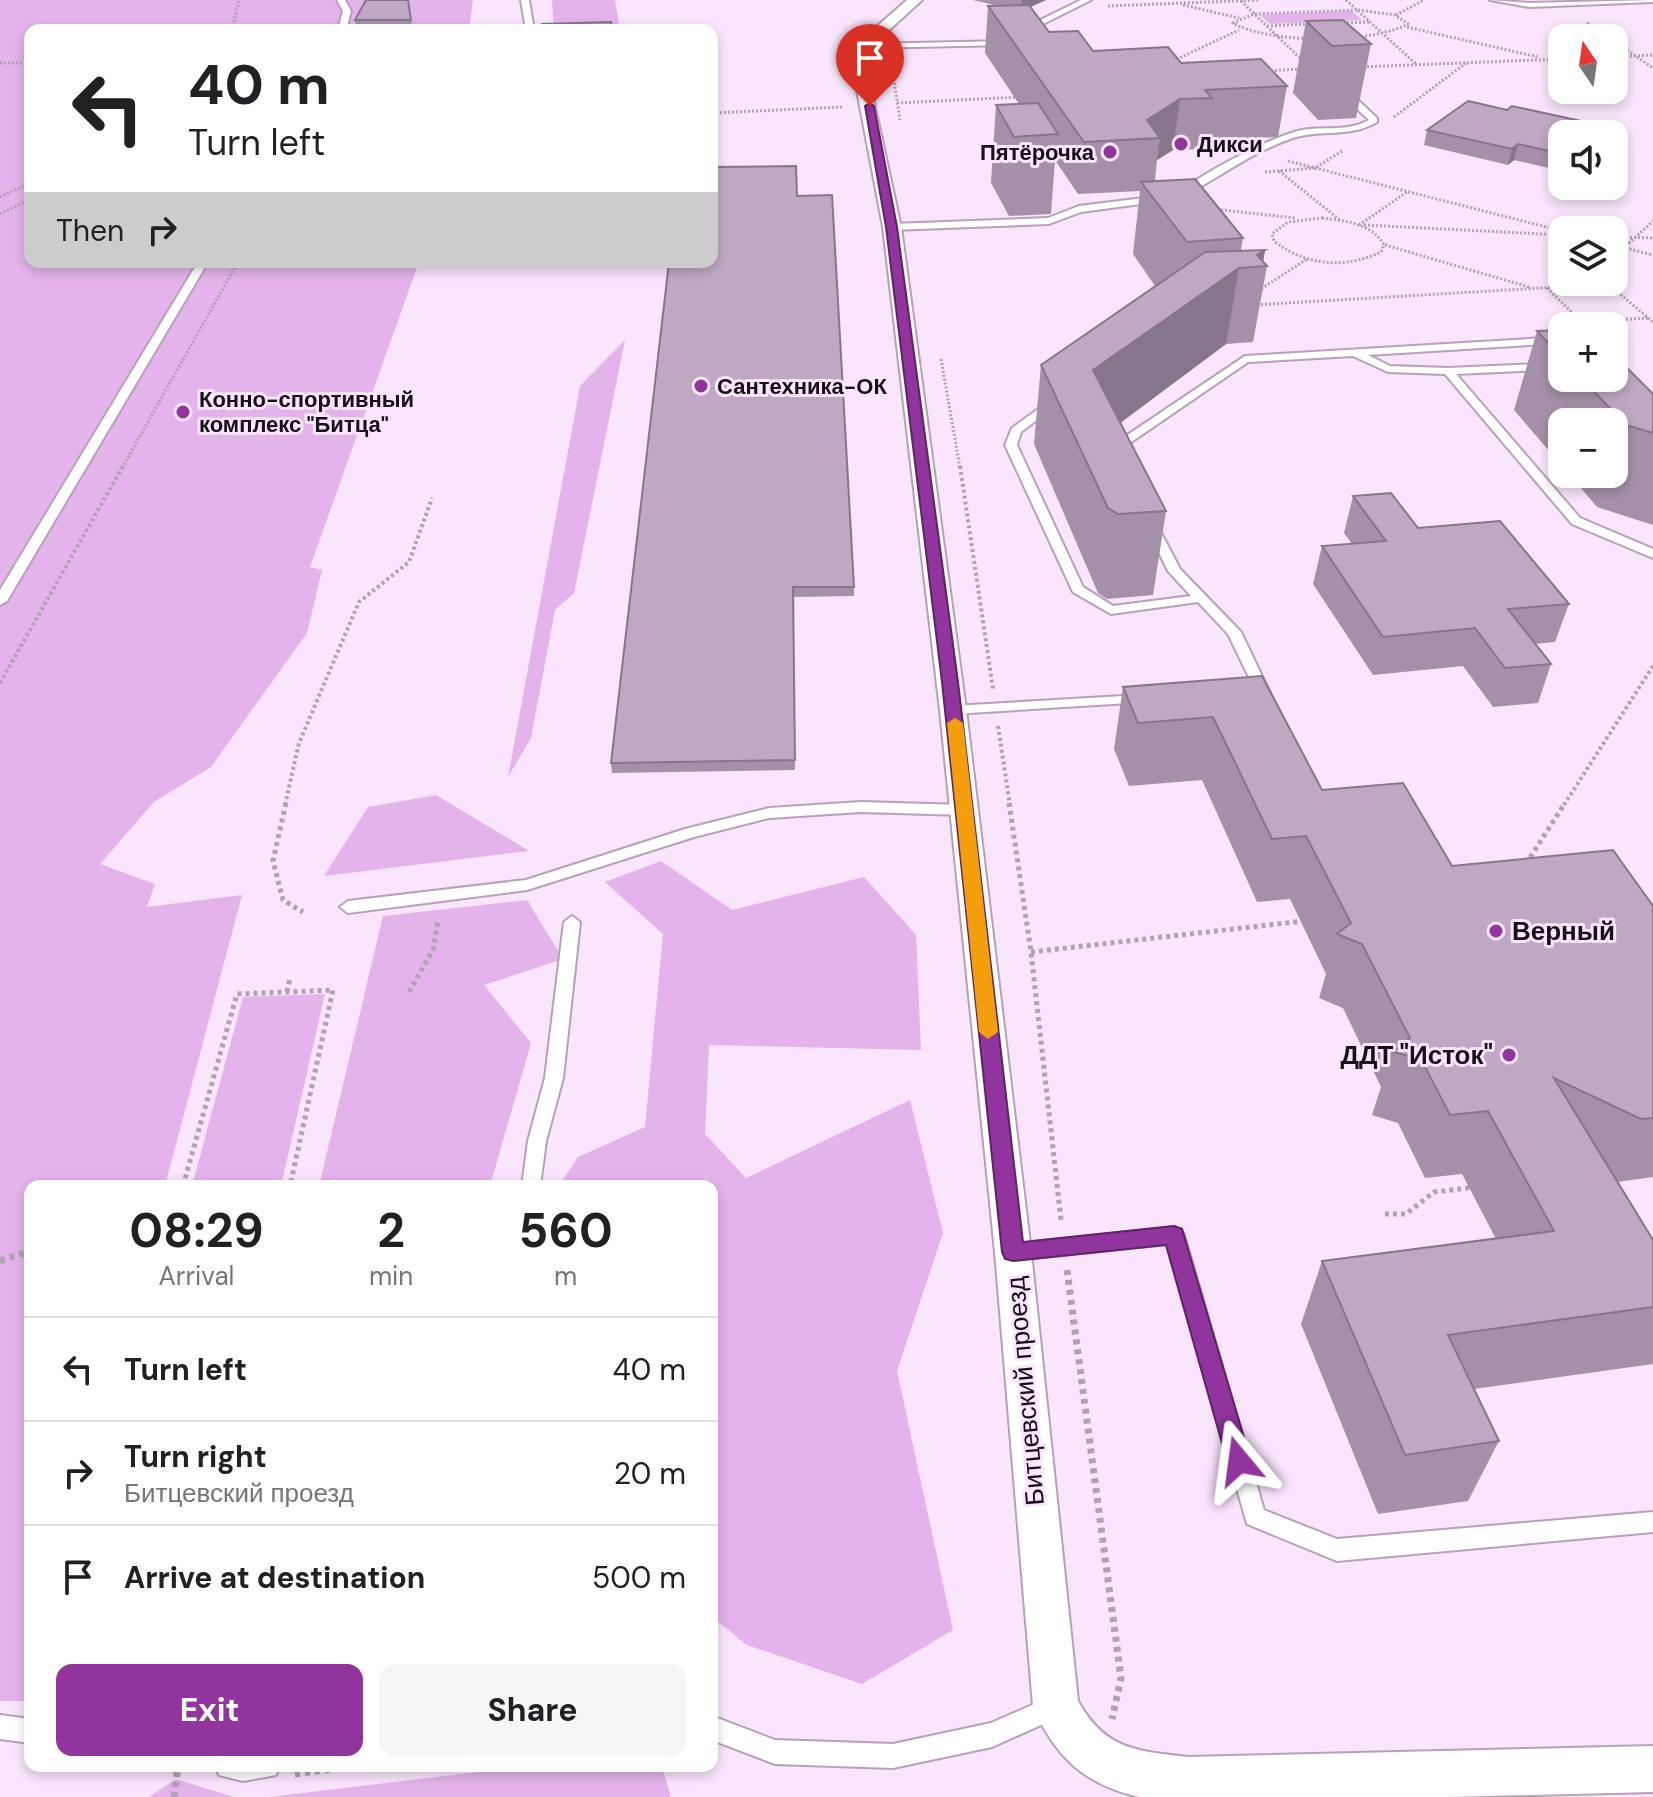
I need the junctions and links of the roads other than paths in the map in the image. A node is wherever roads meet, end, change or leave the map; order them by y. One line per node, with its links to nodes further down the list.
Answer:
1 (343, 0): 9 (lane)
2 (525, 0): 10 (lane)
3 (915, 0): 12 (street)
4 (1087, 0): 13 (lane)
5 (1494, 0): 7 (lane)
6 (1653, 0): 7 (lane)
7 (1619, 2): 8 (lane)
8 (1653, 12)
9 (344, 24)
10 (529, 24)
11 (976, 35): 12 (lane)
12 (868, 43): 13 (lane); 16 (street, Битцевский проезд)
13 (993, 43): 14 (lane)
14 (1016, 43)
15 (1335, 84): 16 (lane)
16 (892, 227): 30 (street, Битцевский проезд)
17 (199, 268): 27 (lane)
18 (1548, 341): 19 (lane)
19 (1355, 353): 21 (lane); 23 (lane)
20 (1548, 367): 21 (lane)
21 (1448, 371): 25 (lane)
22 (1065, 395): 26 (lane)
23 (1123, 469)
24 (1143, 507): 26 (lane)
25 (1653, 554)
26 (1202, 598): 28 (lane)
27 (0, 601)
28 (1249, 694)
29 (1156, 698): 30 (lane)
30 (953, 710): 31 (street, Битцевский проезд)
31 (964, 810): 32 (lane); 35 (street, Битцевский проезд)
32 (348, 907)
33 (572, 922): 34 (lane)
34 (532, 1180)
35 (1013, 1252): 36 (lane); 37 (street, Битцевский проезд)
36 (1653, 1522)
37 (1056, 1706): 40 (lane); 41 (street, Битцевский проезд)
38 (0, 1727): 39 (lane)
39 (24, 1730)
40 (718, 1730)
41 (1653, 1769)

